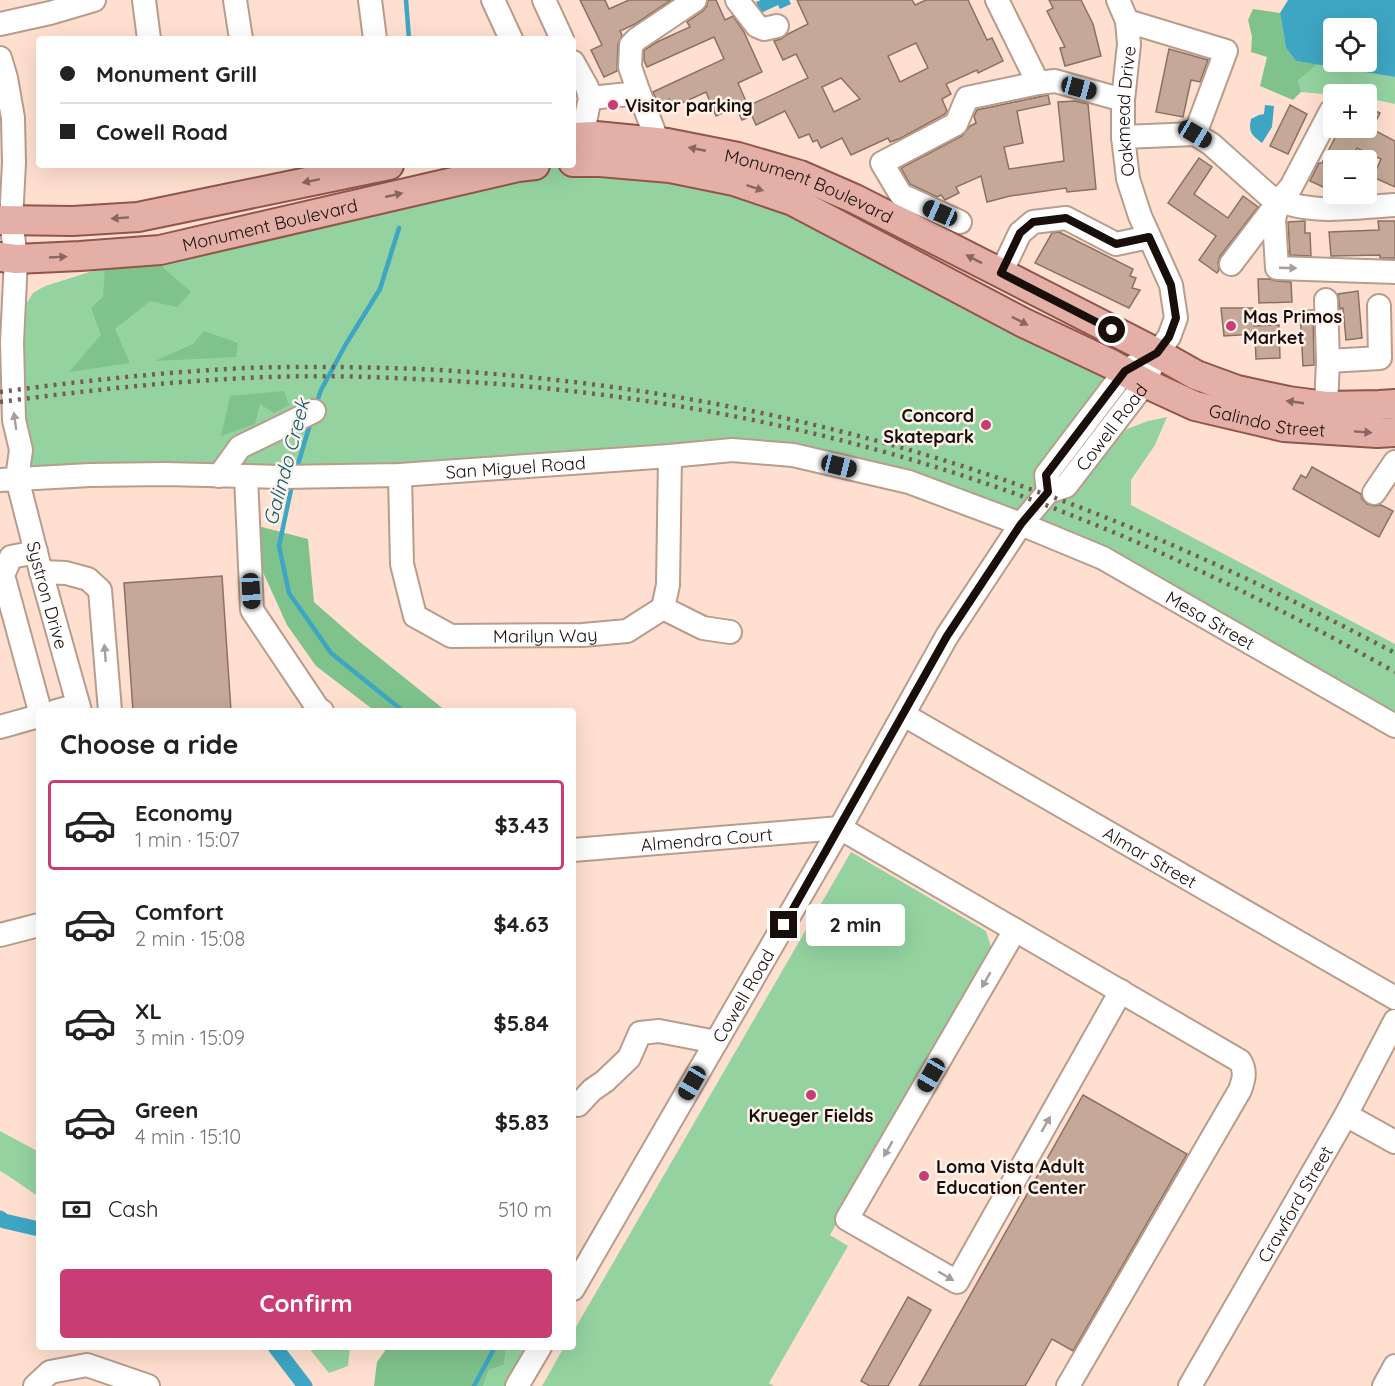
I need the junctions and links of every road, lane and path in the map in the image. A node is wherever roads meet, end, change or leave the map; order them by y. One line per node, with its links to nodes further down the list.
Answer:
1 (94, 0): 12 (street)
2 (144, 0): 14 (street)
3 (234, 0): 15 (street)
4 (369, 0): 16 (street)
5 (493, 0): 17 (street)
6 (543, 0): 18 (street)
7 (695, 0): 22 (street)
8 (737, 0): 13 (street)
9 (997, 0): 21 (street)
10 (1118, 0): 11 (street, Oakmead Drive)
11 (1127, 21): 24 (street, Oakmead Drive); 26 (street)
12 (0, 24)
13 (777, 26)
14 (149, 36)
15 (240, 36)
16 (375, 36)
17 (510, 36)
18 (561, 36)
19 (0, 58): 36 (street, Systron Drive)
20 (576, 67): 23 (street)
21 (1038, 83): 24 (street); 34 (street)
22 (639, 93): 23 (street); 28 (street)
23 (590, 98): 29 (street)
24 (1123, 100): 27 (street, Oakmead Drive)
25 (1323, 126): 32 (street)
26 (1195, 134): 27 (street); 32 (street)
27 (1123, 137): 35 (street, Oakmead Drive)
28 (658, 142): 29 (main road, Monument Boulevard); 39 (main road, Monument Boulevard, one-way to 28)
29 (576, 145): 45 (main road, Monument Boulevard, one-way to 45)
30 (375, 168): 36 (main road, Monument Boulevard, one-way to 36)
31 (519, 168): 36 (main road, Monument Boulevard, one-way to 31)
32 (1279, 201): 33 (street); 37 (street); 38 (street, one-way to 38)
33 (1395, 205)
34 (960, 222)
35 (1149, 237): 39 (street); 42 (street, Oakmead Drive)
36 (5, 240): 56 (street, Systron Drive, one-way to 36)
37 (1231, 264)
38 (1395, 272)
39 (1001, 273): 42 (main road, Monument Boulevard)
40 (1326, 300): 44 (street)
41 (1384, 313): 43 (street)
42 (1157, 353): 45 (street, Cowell Road); 47 (main road, Galindo Street, one-way to 42)
43 (1387, 360): 44 (street)
44 (1328, 361): 47 (street)
45 (1135, 377): 49 (main road, Galindo Street, one-way to 49); 58 (street, Cowell Road)
46 (1395, 404): 47 (main road, Galindo Street)
47 (1326, 406)
48 (314, 411): 54 (street)
49 (1395, 432)
50 (670, 456): 53 (street, San Miguel Road); 58 (street, San Miguel Road); 60 (street)
51 (0, 458): 56 (street, Systron Drive)
52 (1395, 462): 57 (street)
53 (400, 475): 55 (street, San Miguel Road); 60 (street, Marilyn Way)
54 (219, 476): 55 (street, San Miguel Road); 56 (street, San Miguel Road)
55 (246, 477): 65 (street)
56 (9, 479): 59 (street, Systron Drive)
57 (1374, 494)
58 (1021, 524): 66 (street, Cowell Road); 68 (street, Mesa Street)
59 (39, 562): 62 (street); 63 (street, Systron Drive); 64 (street, one-way to 59)
60 (663, 608): 61 (street)
61 (730, 632)
62 (38, 708)
63 (79, 708)
64 (110, 708)
65 (318, 708)
66 (904, 715): 70 (street, Cowell Road); 76 (street, Almar Street)
67 (36, 717): 69 (street)
68 (1395, 726)
69 (0, 727)
70 (840, 828): 71 (street, Almendra Court); 73 (street); 78 (street, Cowell Road)
71 (576, 850)
72 (36, 925): 74 (street)
73 (1015, 930): 75 (street); 75 (street, one-way to 75)
74 (0, 934)
75 (1121, 991): 88 (street)
76 (1395, 998)
77 (1395, 1021): 80 (street, Crawford Street)
78 (716, 1042): 79 (street); 82 (street, Cowell Road)
79 (578, 1105)
80 (1346, 1115): 81 (street); 89 (street, Crawford Street)
81 (1395, 1142)
82 (576, 1284)
83 (538, 1350): 87 (street)
84 (1395, 1366): 90 (street)
85 (35, 1386): 86 (street)
86 (148, 1386)
87 (517, 1386)
88 (1068, 1386)
89 (1190, 1386)
90 (1383, 1386)

